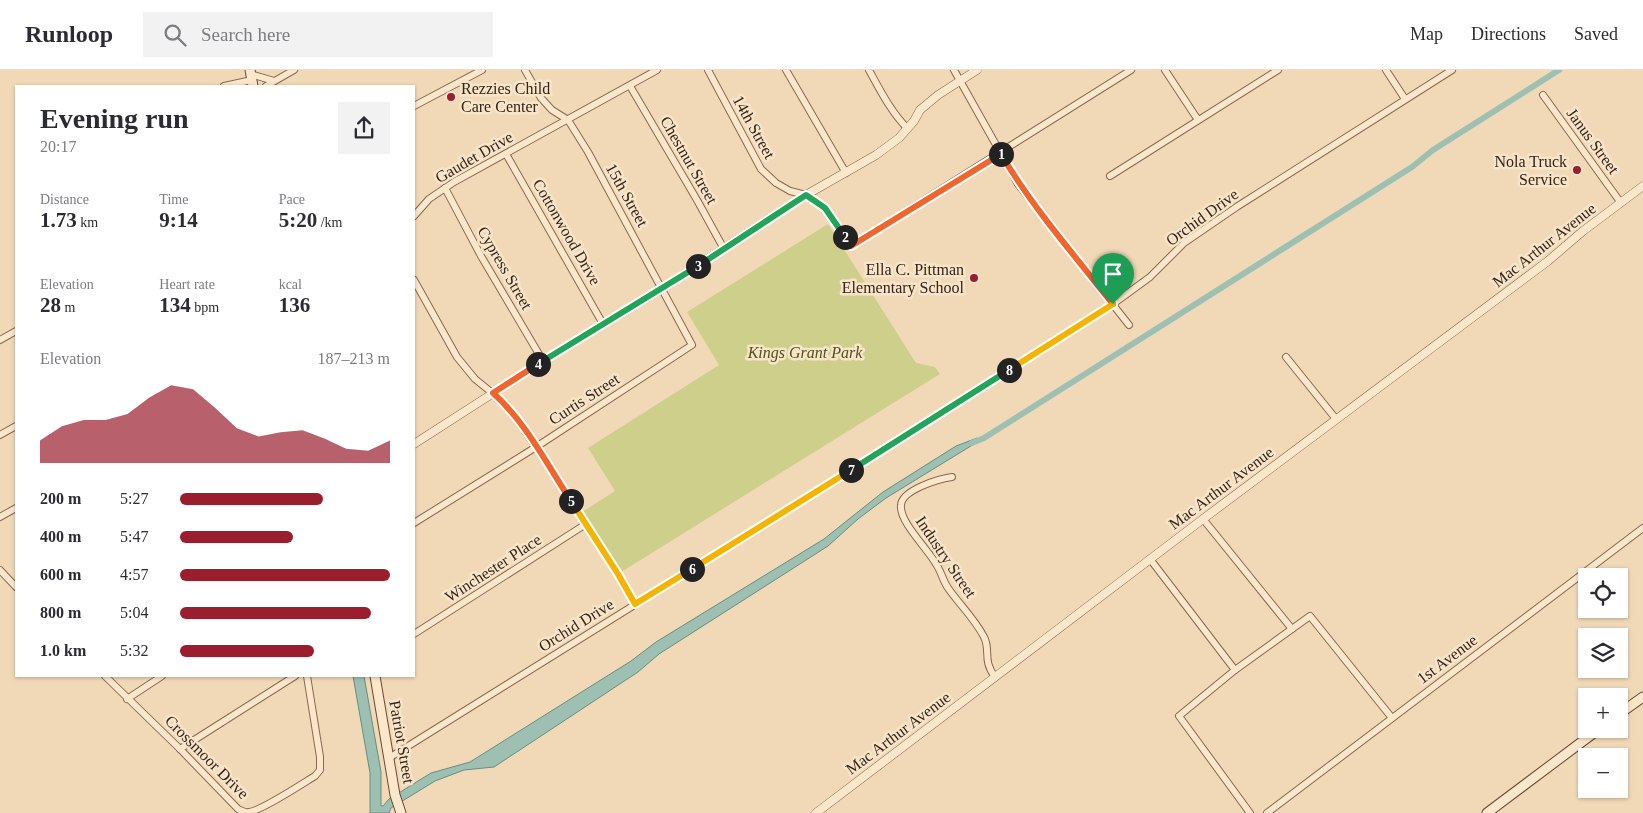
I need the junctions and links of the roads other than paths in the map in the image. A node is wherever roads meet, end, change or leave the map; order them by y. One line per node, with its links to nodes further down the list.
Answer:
1 (294, 70): 17 (street)
2 (482, 70): 23 (street)
3 (525, 70): 24 (street, 15th Street)
4 (658, 70): 20 (street, Gaudet Drive)
5 (708, 70): 33 (street, 14th Street)
6 (786, 70): 29 (street)
7 (868, 70): 26 (street)
8 (954, 70): 16 (street)
9 (977, 70): 16 (street)
10 (1131, 70): 27 (street)
11 (1165, 70): 25 (street)
12 (1278, 70): 25 (street)
13 (1386, 70): 22 (street)
14 (1452, 70): 22 (street, Orchid Drive)
15 (250, 78): 17 (street); 18 (street)
16 (959, 80): 26 (street); 27 (street)
17 (274, 81): 19 (street)
18 (227, 85)
19 (268, 85)
20 (630, 86): 24 (street, Gaudet Drive); 36 (street, Chestnut Street)
21 (1543, 95): 34 (street, Janus Street)
22 (1406, 99): 39 (street, Orchid Drive)
23 (415, 105)
24 (568, 120): 28 (street, Gaudet Drive); 38 (street, 15th Street)
25 (1198, 120): 30 (street)
26 (907, 128): 29 (street)
27 (1000, 153): 33 (street, 14th Street); 39 (street)
28 (506, 154): 32 (street, Gaudet Drive); 40 (street, Cottonwood Drive)
29 (846, 173): 33 (street)
30 (1110, 176)
31 (1643, 186): 34 (street, Mac Arthur Avenue)
32 (445, 188): 35 (street, Gaudet Drive); 46 (street, Cypress Street)
33 (806, 195): 36 (street)
34 (1621, 203): 48 (street, Mac Arthur Avenue)
35 (415, 215)
36 (724, 249): 38 (street)
37 (415, 282): 47 (street)
38 (663, 288): 40 (street); 44 (street, 15th Street)
39 (1113, 304): 41 (street); 63 (street, Orchid Drive)
40 (603, 324): 46 (street)
41 (1129, 325)
42 (15, 332): 43 (street)
43 (0, 340)
44 (692, 345): 52 (street, Curtis Street)
45 (1286, 357): 48 (street)
46 (543, 361): 47 (street)
47 (493, 393): 51 (street); 52 (street)
48 (1336, 419): 56 (street, Mac Arthur Avenue)
49 (15, 427): 50 (street)
50 (0, 435)
51 (415, 443)
52 (536, 447): 57 (street, Curtis Street); 58 (street)
53 (952, 477): 72 (street, Industry Street)
54 (15, 509): 55 (street)
55 (0, 517)
56 (1203, 519): 60 (street, Mac Arthur Avenue); 64 (street)
57 (415, 522)
58 (586, 524): 63 (street); 65 (street, Winchester Place)
59 (1643, 528): 76 (street, 1st Avenue)
60 (1150, 560): 66 (street); 72 (street, Mac Arthur Avenue)
61 (0, 570): 62 (street)
62 (15, 586)
63 (635, 604): 79 (street, Orchid Drive)
64 (1292, 629): 66 (street); 76 (street)
65 (415, 633)
66 (1235, 670): 82 (street)
67 (106, 677): 74 (street, Crossmoor Drive)
68 (160, 677): 74 (street)
69 (293, 677): 78 (street)
70 (307, 677): 78 (street, Crossmoor Drive)
71 (375, 677): 79 (main road, Patriot Street)
72 (995, 677): 81 (street, Mac Arthur Avenue)
73 (1643, 697): 75 (main road)
74 (127, 699): 78 (street, Crossmoor Drive)
75 (1628, 708)
76 (1392, 718): 83 (street, 1st Avenue)
77 (1587, 738): 84 (main road)
78 (180, 749)
79 (389, 758): 80 (main road, Patriot Street)
80 (400, 809)
81 (816, 813)
82 (1250, 813)
83 (1267, 813)
84 (1486, 813)

